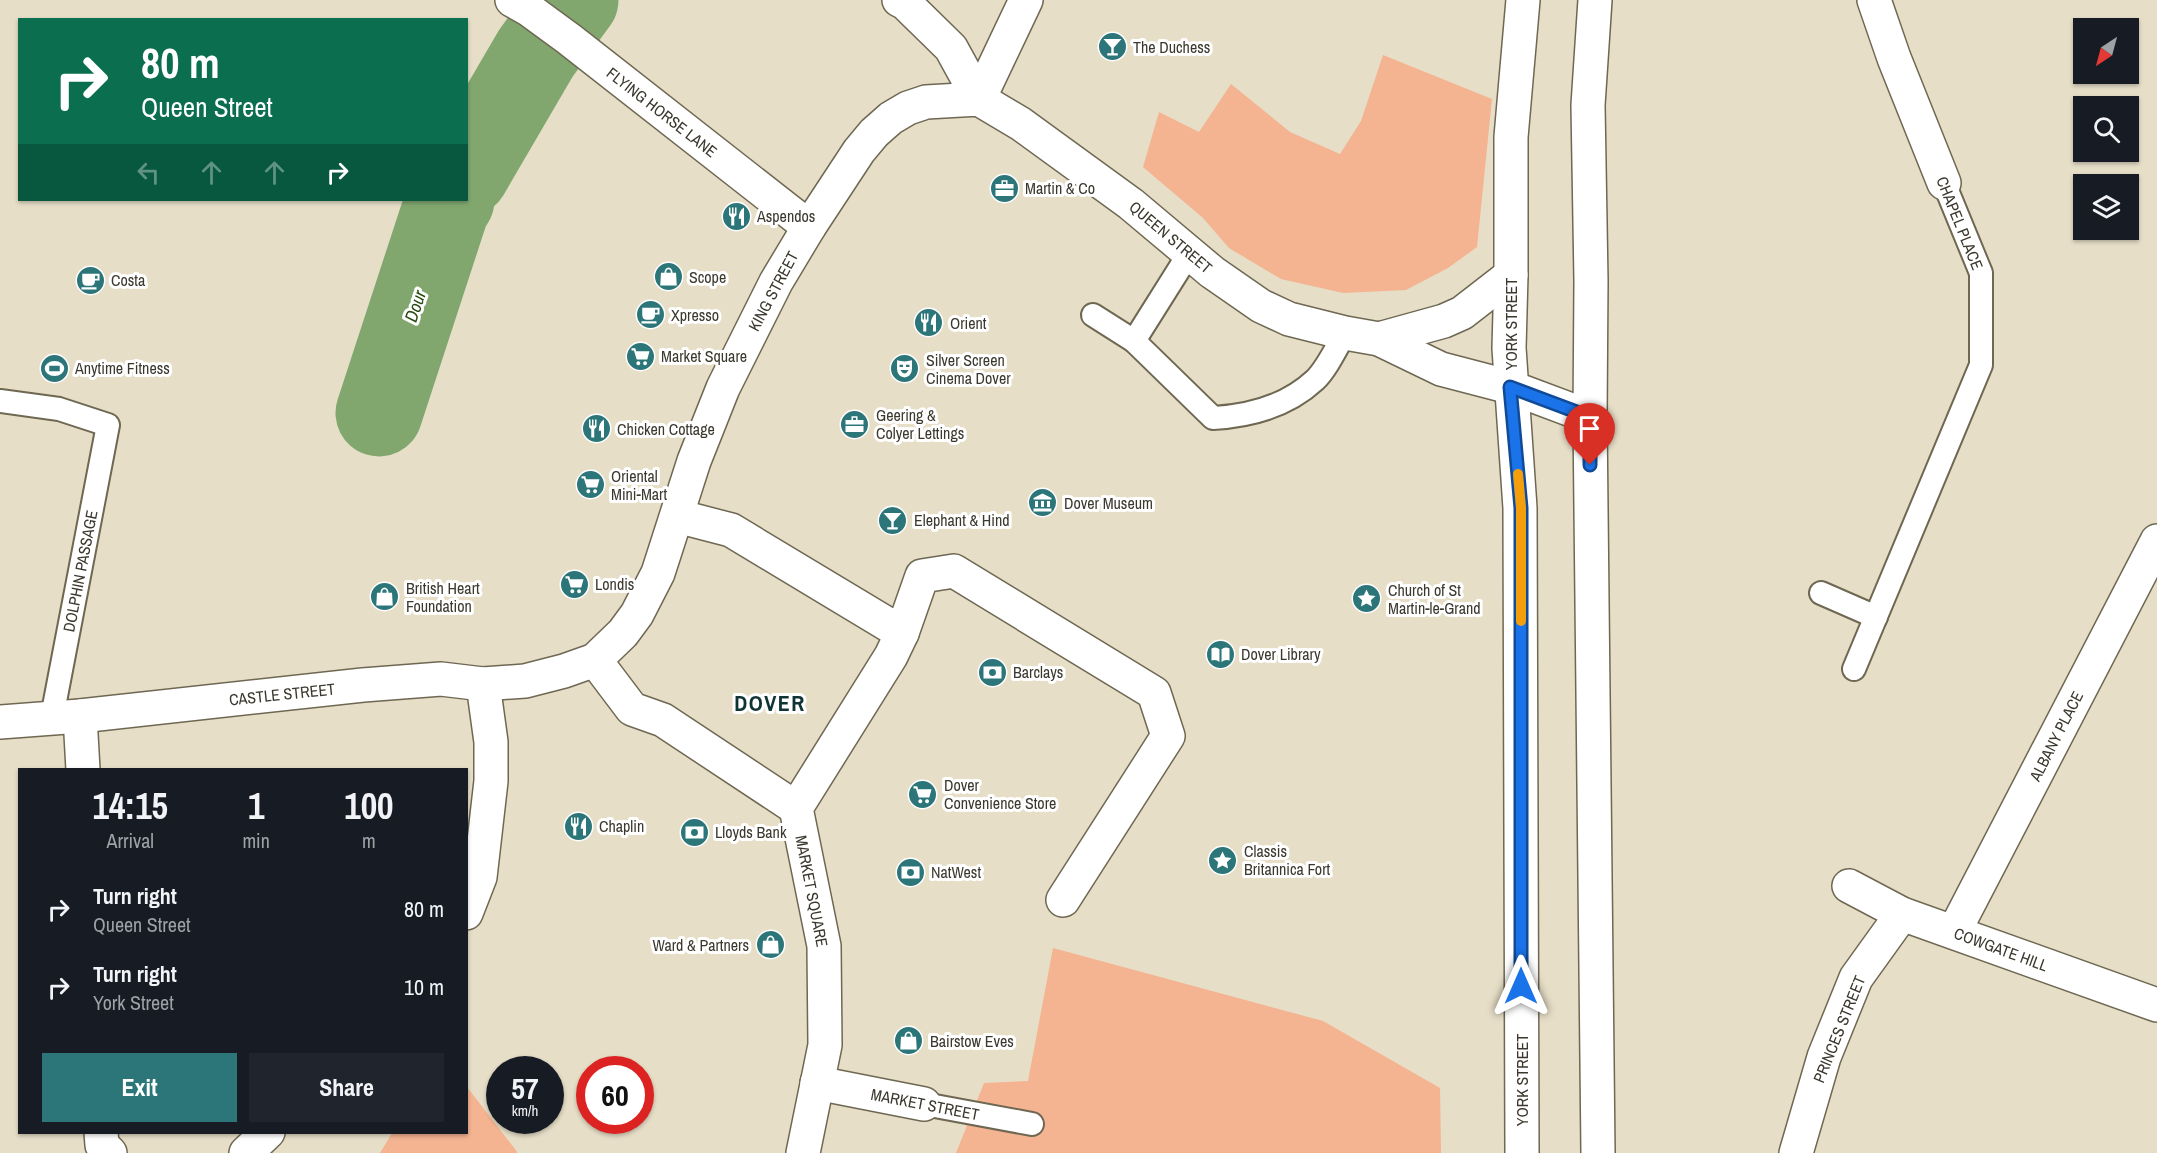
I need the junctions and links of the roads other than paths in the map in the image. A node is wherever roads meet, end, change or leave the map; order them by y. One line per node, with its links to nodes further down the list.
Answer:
1 (899, 0): 7 (street)
2 (1026, 0): 7 (street)
3 (1523, 0): 11 (street, YORK STREET)
4 (1595, 0): 18 (street)
5 (1874, 0): 8 (street, CHAPEL PLACE)
6 (520, 5): 9 (street, FLYING HORSE LANE)
7 (979, 99): 9 (street, KING STREET); 10 (street, QUEEN STREET)
8 (1944, 183): 22 (lane, CHAPEL PLACE)
9 (809, 227): 19 (street, KING STREET)
10 (1190, 252): 13 (street, QUEEN STREET); 15 (lane)
11 (1511, 275): 14 (street, QUEEN STREET); 16 (street, YORK STREET)
12 (1093, 315): 15 (lane)
13 (1345, 333): 14 (street, QUEEN STREET); 15 (lane)
14 (1379, 339): 16 (street, QUEEN STREET)
15 (1134, 341)
16 (1510, 387): 18 (street, QUEEN STREET); 44 (street, YORK STREET)
17 (0, 401): 28 (lane, DOLPHIN PASSAGE)
18 (1590, 417): 45 (street)
19 (677, 516): 23 (street); 24 (street, KING STREET)
20 (2157, 541): 36 (street, ALBANY PLACE)
21 (1821, 593): 22 (lane)
22 (1876, 617): 25 (lane, CHAPEL PLACE)
23 (902, 633): 31 (street); 33 (street)
24 (596, 660): 26 (street, KING STREET); 31 (street)
25 (1854, 669)
26 (564, 671): 27 (street, CASTLE STREET)
27 (483, 684): 28 (street, CASTLE STREET); 34 (street)
28 (66, 717): 29 (street, CASTLE STREET); 30 (street)
29 (0, 722)
30 (82, 768)
31 (796, 808): 38 (street, MARKET SQUARE)
32 (1849, 886): 35 (street, COWGATE HILL)
33 (1063, 900)
34 (468, 908)
35 (1902, 914): 36 (street, COWGATE HILL); 46 (street, PRINCES STREET)
36 (1954, 932): 37 (street, COWGATE HILL)
37 (2157, 1005)
38 (817, 1083): 39 (street, MARKET STREET); 43 (street, MARKET SQUARE)
39 (924, 1104): 40 (lane, MARKET STREET)
40 (1032, 1124)
41 (266, 1134): 42 (street)
42 (246, 1153)
43 (803, 1153)
44 (1522, 1153)
45 (1598, 1153)
46 (1796, 1153)

